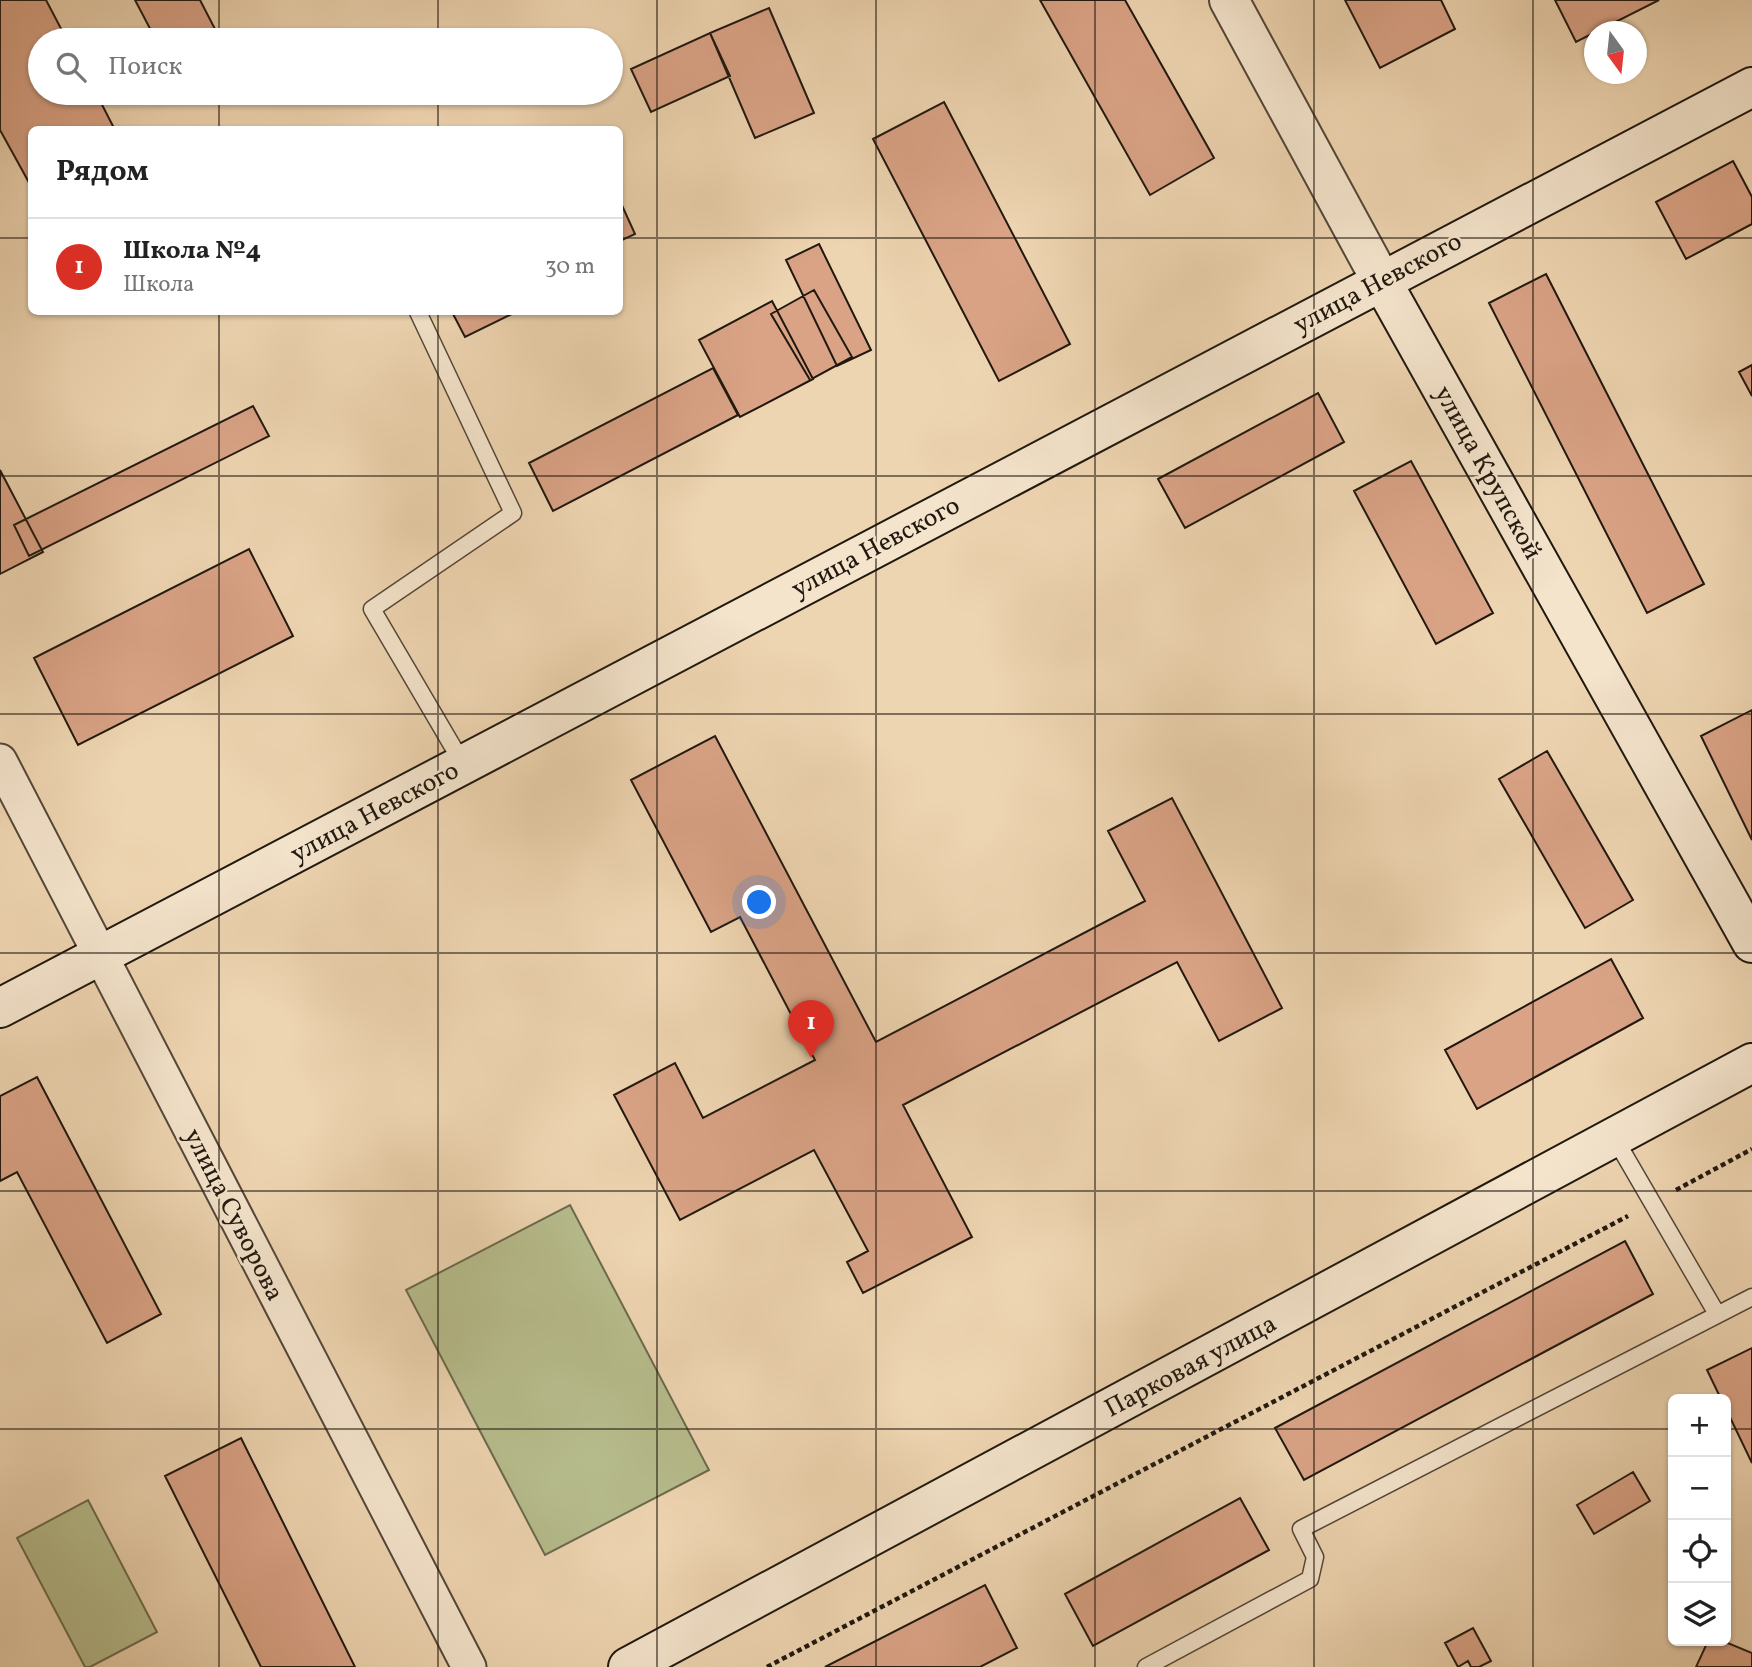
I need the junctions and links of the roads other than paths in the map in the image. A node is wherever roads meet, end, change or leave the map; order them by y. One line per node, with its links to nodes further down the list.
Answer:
1 (1229, 0): 3 (main road, улица Крупской)
2 (1752, 87): 3 (main road, улица Невского)
3 (1381, 280): 6 (main road, улица Невского); 7 (main road, улица Крупской)
4 (419, 315): 6 (lane)
5 (0, 761): 8 (street, улица Суворова)
6 (463, 764): 8 (main road, улица Невского)
7 (1752, 943)
8 (101, 956): 9 (main road, улица Невского); 14 (street, улица Суворова)
9 (0, 1008)
10 (1752, 1063): 11 (main road, Парковая улица)
11 (1614, 1137): 13 (lane); 15 (main road, Парковая улица)
12 (1752, 1297): 13 (lane)
13 (1717, 1314): 16 (lane)
14 (469, 1667)
15 (628, 1667)
16 (1146, 1667)

